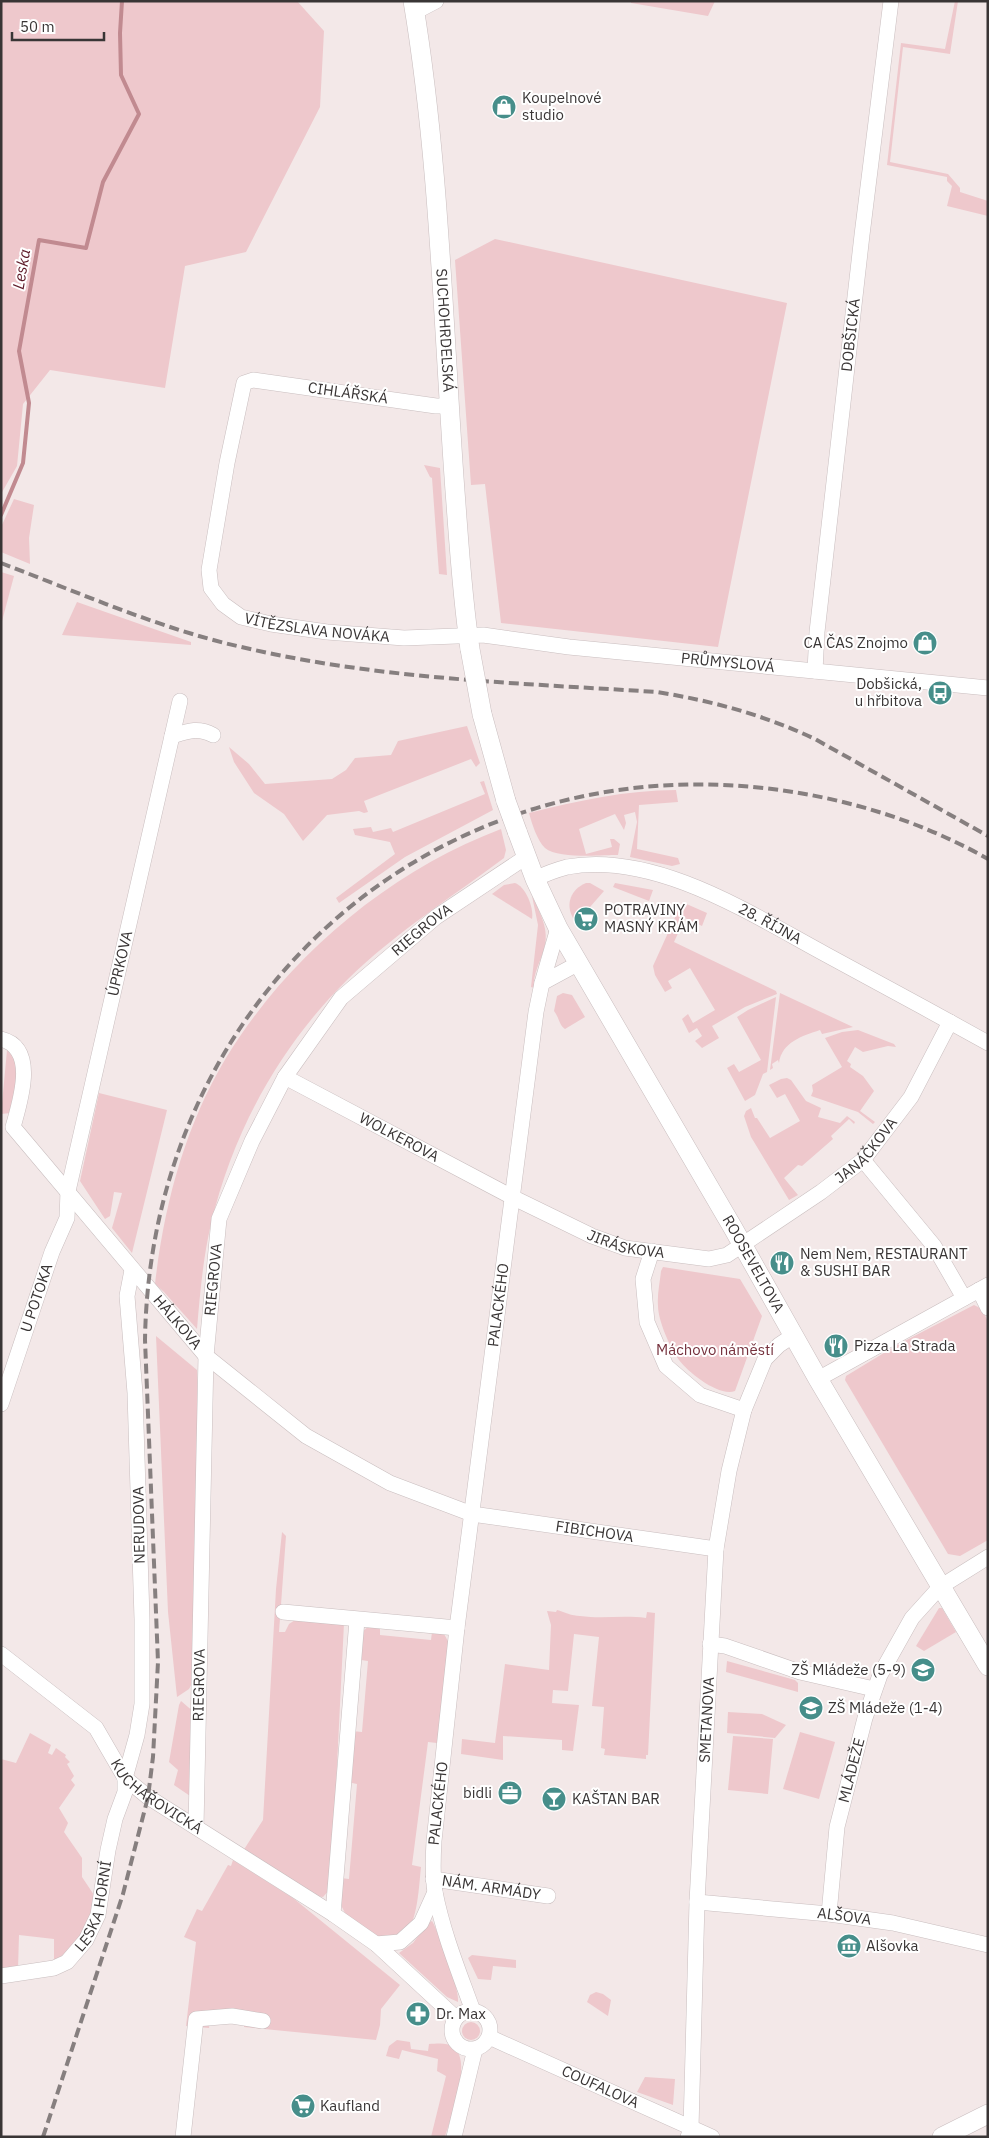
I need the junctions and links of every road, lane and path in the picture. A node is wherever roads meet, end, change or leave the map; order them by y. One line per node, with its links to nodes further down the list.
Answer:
1 (436, 1): 3 (street, SUCHOHRDELSKÁ)
2 (891, 1): 7 (street, DOBŠICKÁ)
3 (414, 7): 5 (main road, SUCHOHRDELSKÁ)
4 (247, 381): 5 (street, CIHLÁŘSKÁ); 6 (street, VÍTĚZSLAVA NOVÁKA)
5 (449, 406): 6 (main road, SUCHOHRDELSKÁ)
6 (469, 642): 7 (street, PRŮMYSLOVÁ); 10 (main road, SUCHOHRDELSKÁ, bridge)
7 (815, 671): 8 (street, PRŮMYSLOVÁ)
8 (988, 688)
9 (180, 701): 12 (street, ÚPRKOVA)
10 (482, 714): 13 (main road, ROOSEVELTOVA, bridge)
11 (213, 735): 12 (street)
12 (172, 736): 23 (street, ÚPRKOVA)
13 (526, 857): 14 (main road, ROOSEVELTOVA); 21 (street, RIEGROVA)
14 (535, 878): 15 (main road, ROOSEVELTOVA); 18 (street, 28. ŘÍJNA)
15 (558, 928): 16 (main road, ROOSEVELTOVA); 17 (street, PALACKÉHO)
16 (579, 963): 17 (street); 25 (main road, ROOSEVELTOVA)
17 (542, 983): 24 (street, PALACKÉHO)
18 (950, 1022): 20 (street, 28. ŘÍJNA); 22 (street, JANÁČKOVA)
19 (1, 1039): 23 (street, HÁLKOVA)
20 (988, 1044)
21 (285, 1077): 24 (street, WOLKEROVA); 32 (street, RIEGROVA)
22 (863, 1160): 25 (street, JANÁČKOVA); 29 (street)
23 (68, 1191): 27 (street, HÁLKOVA); 34 (street, U POTOKA)
24 (514, 1198): 26 (street, JIRÁSKOVA); 36 (street, PALACKÉHO)
25 (742, 1244): 26 (street, JIRÁSKOVA); 31 (main road, ROOSEVELTOVA)
26 (652, 1251): 35 (street)
27 (132, 1270): 32 (street, HÁLKOVA); 47 (street, NERUDOVA)
28 (984, 1287): 29 (street); 30 (street)
29 (964, 1298): 33 (street)
30 (988, 1308)
31 (794, 1335): 33 (main road, ROOSEVELTOVA); 35 (street, SMETANOVA)
32 (206, 1356): 36 (street, HÁLKOVA); 48 (street, RIEGROVA)
33 (818, 1379): 39 (main road, ROOSEVELTOVA)
34 (1, 1404)
35 (744, 1410): 37 (street, SMETANOVA)
36 (472, 1514): 37 (street, FIBICHOVA); 42 (street, PALACKÉHO)
37 (716, 1549): 43 (street, SMETANOVA)
38 (988, 1557): 39 (street, MLÁDEŽE)
39 (940, 1587): 45 (main road, ROOSEVELTOVA); 46 (street, MLÁDEŽE)
40 (283, 1612): 41 (street)
41 (357, 1620): 42 (street); 52 (street)
42 (457, 1628): 49 (street, PALACKÉHO)
43 (710, 1644): 46 (street); 51 (street, SMETANOVA)
44 (1, 1654): 47 (street, KUCHAŘOVICKÁ)
45 (988, 1666)
46 (874, 1689): 53 (street, MLÁDEŽE)
47 (125, 1778): 48 (street, KUCHAŘOVICKÁ); 56 (street, LESKA HORNÍ)
48 (196, 1827): 52 (street, KUCHAŘOVICKÁ)
49 (434, 1885): 50 (street, NÁM. ARMÁDY); 54 (street, PALACKÉHO); 57 (street, NÁM. ARMÁDY)
50 (548, 1896)
51 (697, 1902): 53 (street, ALŠOVA); 63 (street, SMETANOVA)
52 (333, 1914): 54 (street, KUCHAŘOVICKÁ)
53 (829, 1914): 55 (street, ALŠOVA)
54 (376, 1944): 58 (street, KUCHAŘOVICKÁ)
55 (988, 1945)
56 (1, 1976)
57 (473, 2011): 58 (street); 60 (street)
58 (456, 2018): 61 (street)
59 (263, 2021): 64 (street)
60 (489, 2037): 61 (street); 63 (street, COUFALOVA)
61 (475, 2049): 65 (street)
62 (988, 2114): 67 (main road)
63 (689, 2132): 66 (street, COUFALOVA)
64 (183, 2137)
65 (454, 2137)
66 (712, 2137)
67 (942, 2137)

